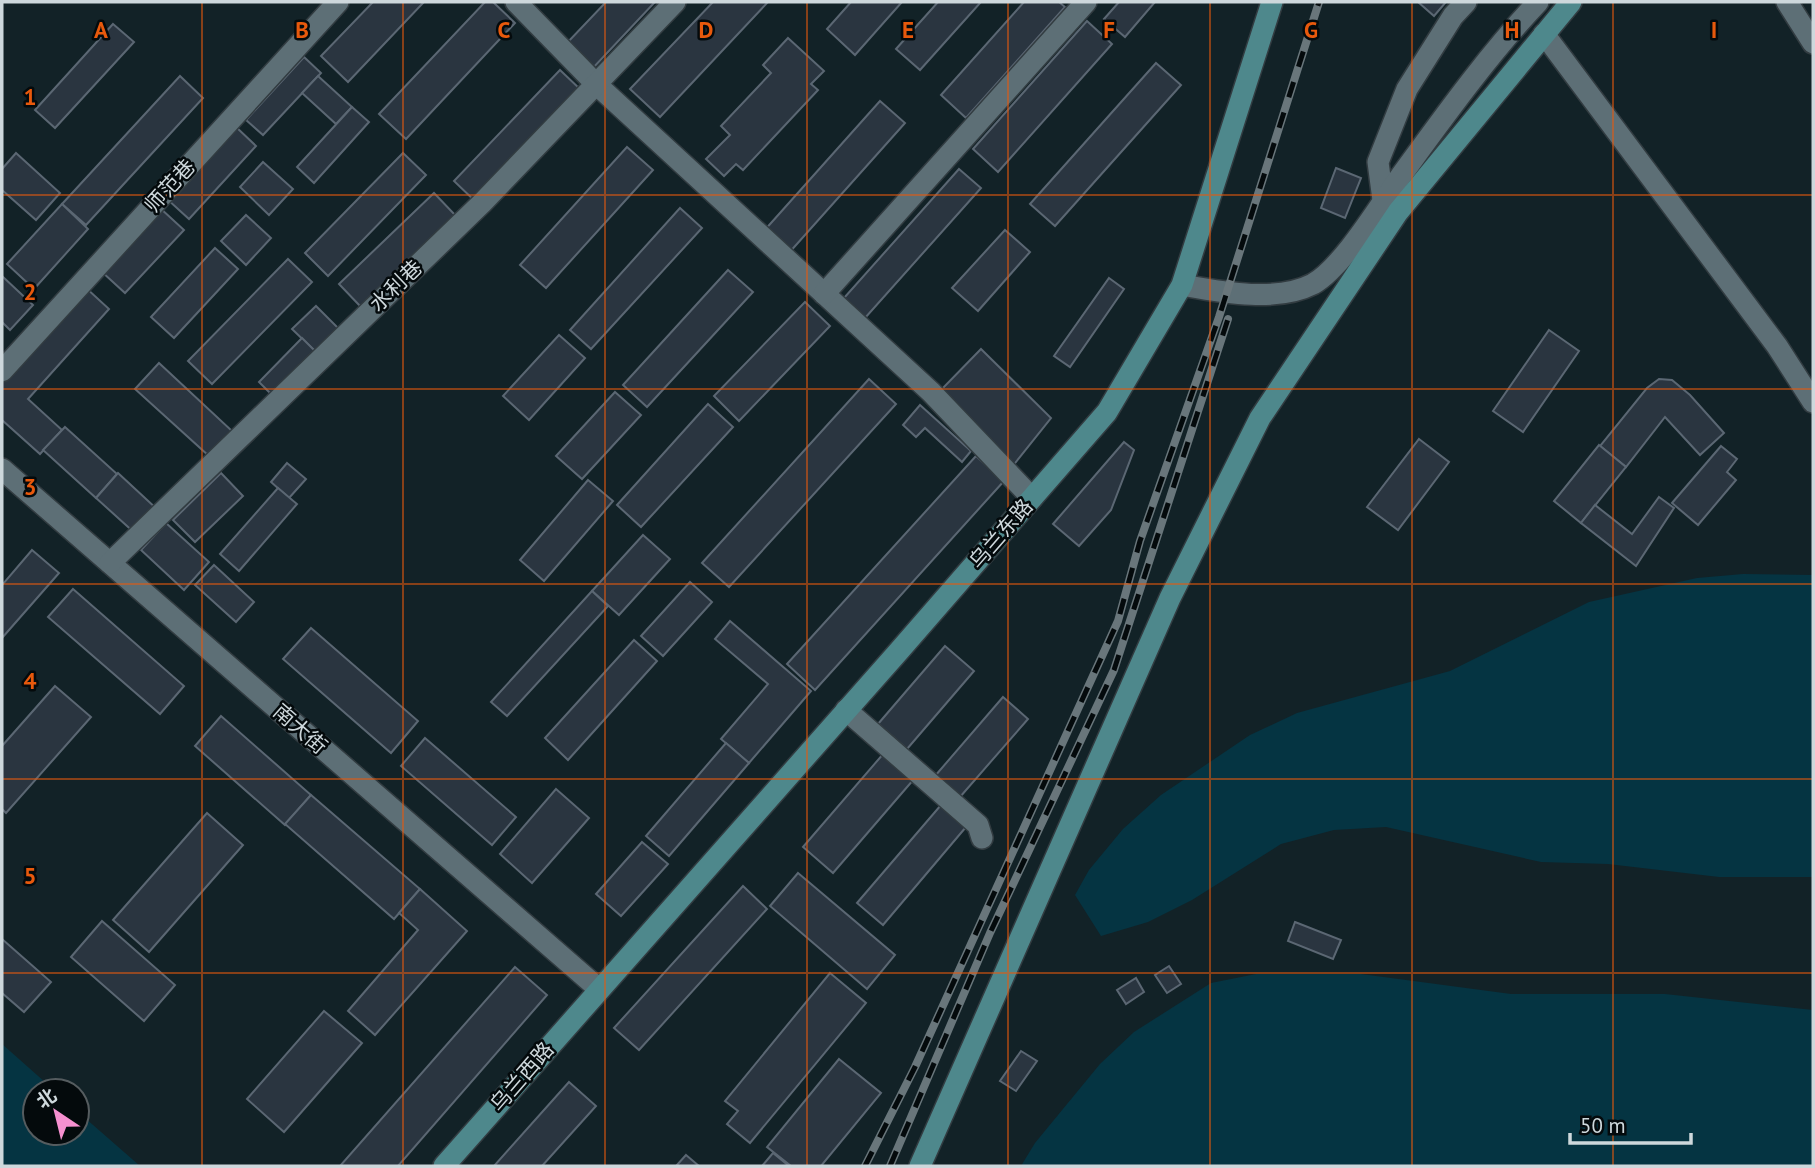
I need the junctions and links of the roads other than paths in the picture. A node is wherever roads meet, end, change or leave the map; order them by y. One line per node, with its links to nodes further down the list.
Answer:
1 (338, 2): 16 (street, 师范巷)
2 (516, 2): 12 (street)
3 (675, 2): 12 (street, 水利巷)
4 (1086, 2): 15 (street)
5 (1272, 2): 14 (main road, 乌兰东路)
6 (1466, 2): 13 (street)
7 (1538, 2): 13 (street)
8 (1571, 2): 10 (main road)
9 (1787, 2): 11 (street)
10 (1545, 34): 17 (street); 25 (main road)
11 (1813, 43)
12 (596, 84): 15 (street); 20 (street, 水利巷)
13 (1383, 200): 14 (street)
14 (1182, 285): 19 (main road, 乌兰东路)
15 (824, 294): 19 (street)
16 (2, 371)
17 (1813, 402)
18 (2, 469): 20 (street, 南大街)
19 (1032, 498): 21 (main road, 乌兰东路)
20 (110, 563): 23 (street, 南大街)
21 (846, 710): 22 (street); 23 (main road, 乌兰东路)
22 (982, 838)
23 (599, 989): 24 (main road, 乌兰西路)
24 (444, 1166)
25 (920, 1166)

